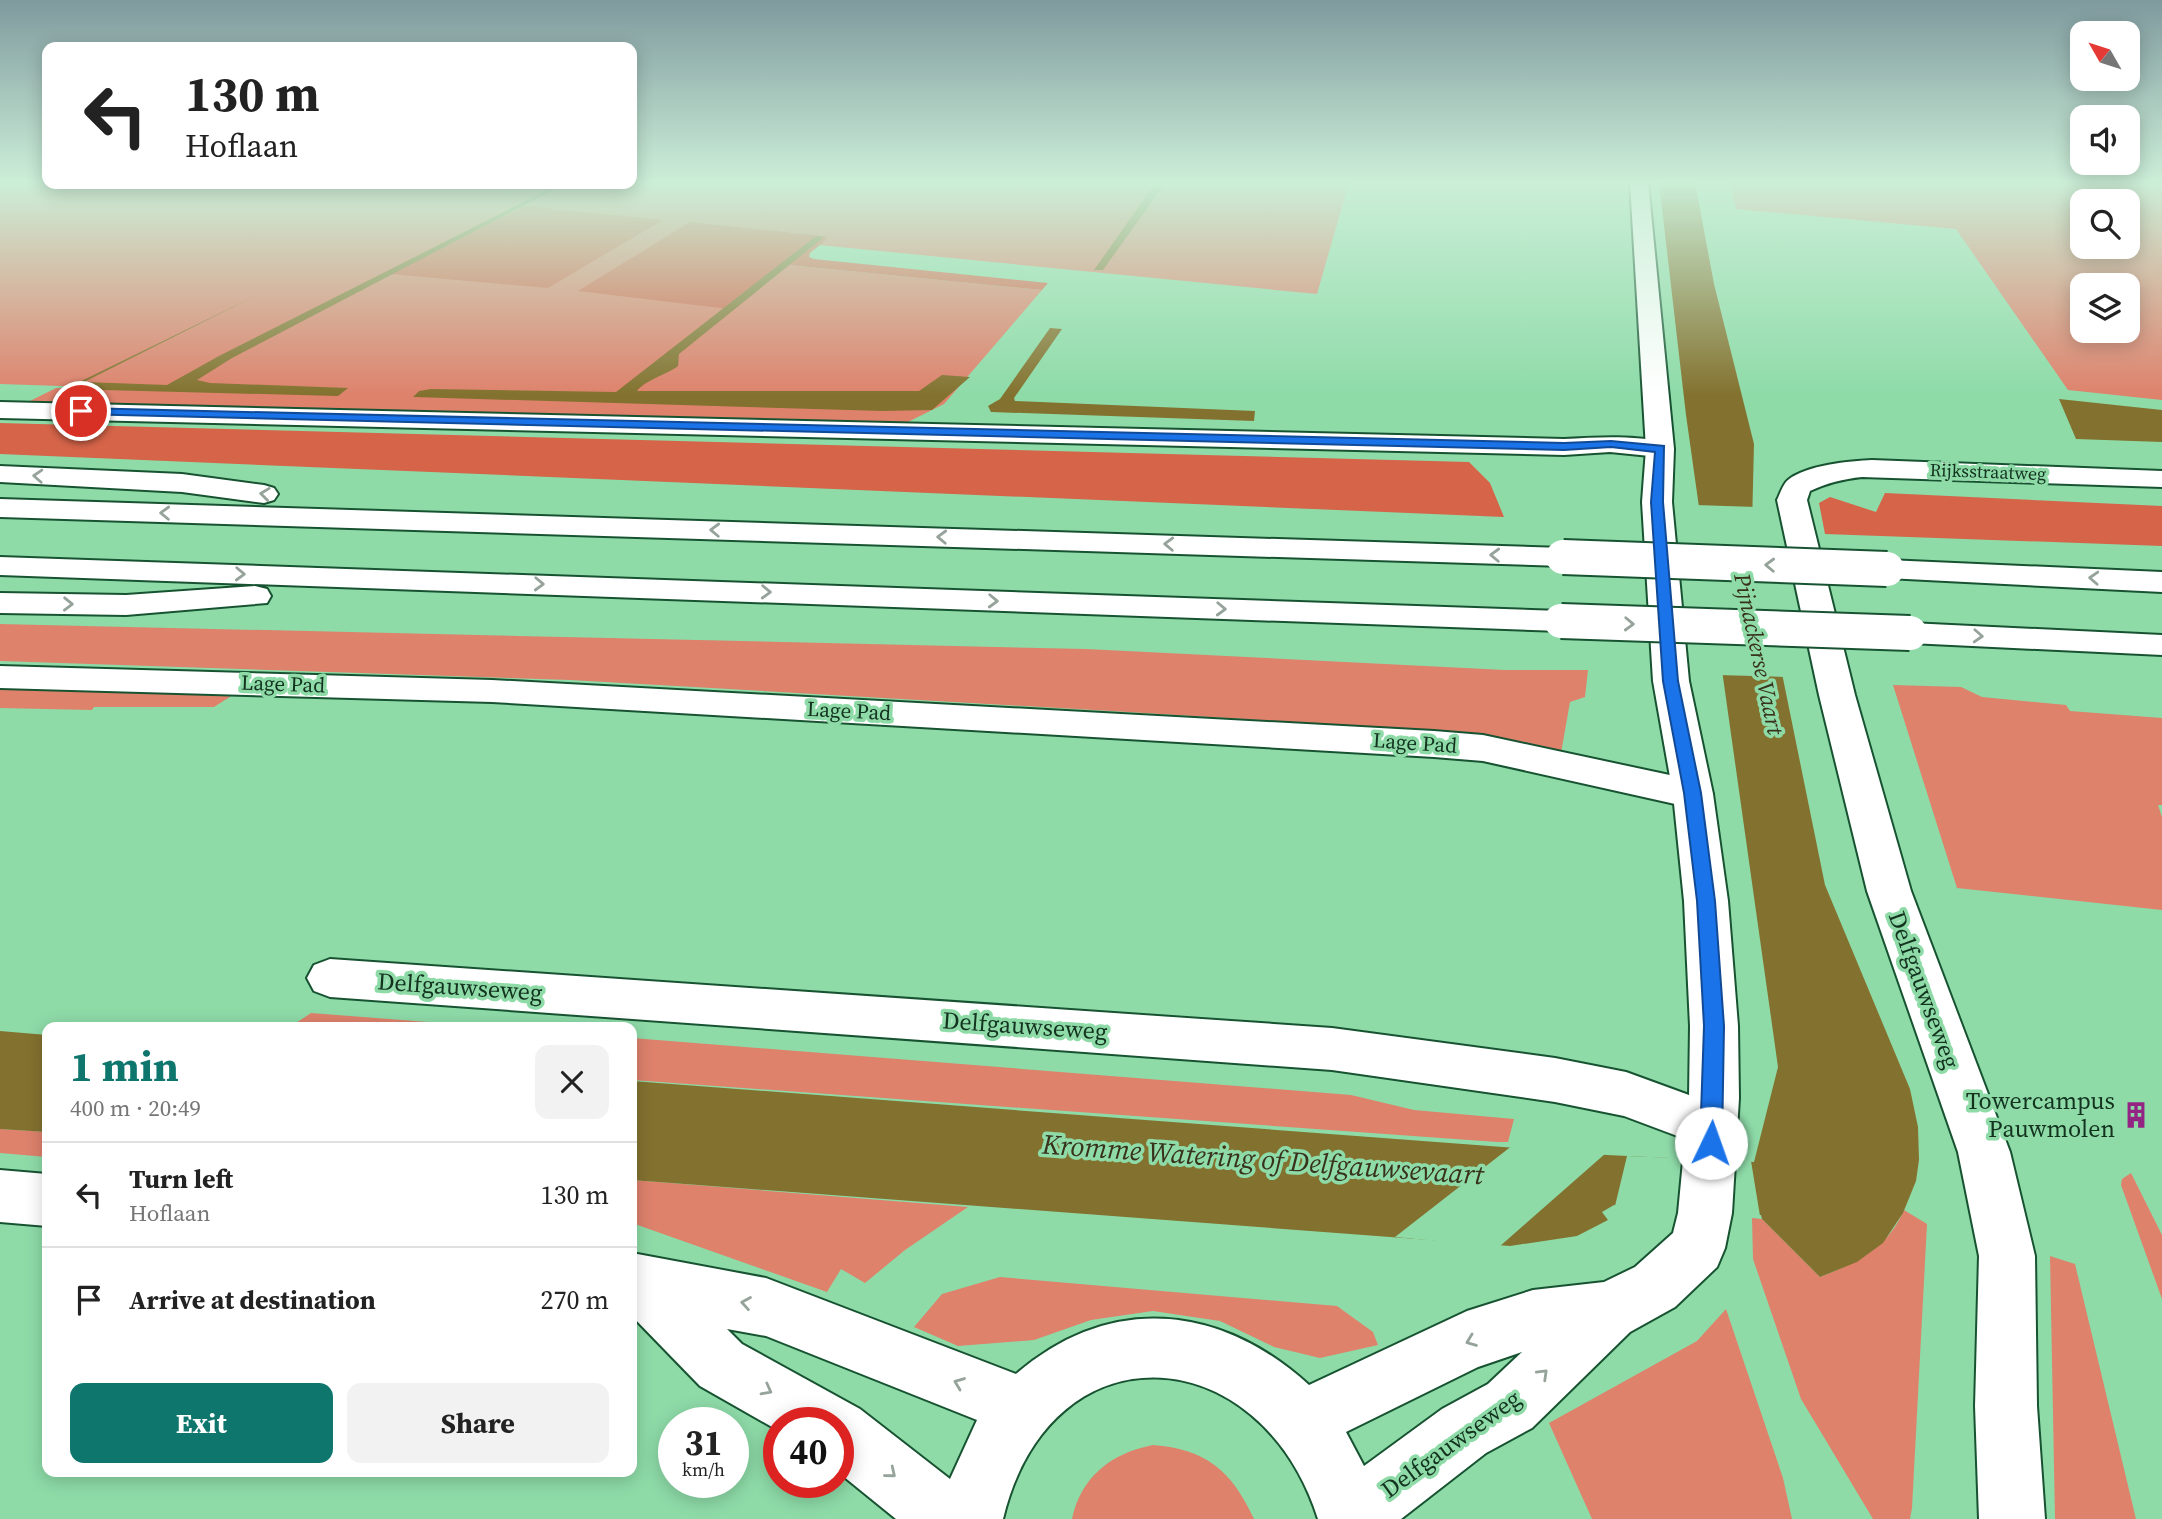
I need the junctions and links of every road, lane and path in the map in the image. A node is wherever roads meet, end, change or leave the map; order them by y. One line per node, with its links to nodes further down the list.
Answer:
1 (1645, 253): 3 (main road, Delfgauwseweg)
2 (0, 410): 3 (main road)
3 (1660, 449): 15 (main road, Delfgauwseweg)
4 (0, 474): 8 (main road, one-way to 4)
5 (1815, 477): 6 (main road, Rijksstraatweg); 30 (main road, Delfgauwseweg)
6 (2162, 479)
7 (0, 508): 8 (main road, one-way to 7)
8 (478, 522): 11 (main road, one-way to 8, bridge)
9 (0, 566): 10 (main road, one-way to 10)
10 (470, 582): 12 (main road, one-way to 10); 13 (main road, one-way to 13, bridge)
11 (2162, 582)
12 (0, 603)
13 (2162, 645)
14 (0, 677): 15 (main road, Lage Pad)
15 (1692, 793): 17 (main road, Delfgauwseweg)
16 (330, 978): 17 (main road, Delfgauwseweg)
17 (1709, 1167): 22 (main road, Delfgauwseweg)
18 (0, 1196): 19 (main road)
19 (42, 1200)
20 (637, 1287): 24 (main road, one-way to 20)
21 (637, 1289): 23 (main road, one-way to 23)
22 (1609, 1311): 25 (main road, Delfgauwseweg, one-way to 25); 27 (main road, Delfgauwseweg, one-way to 22)
23 (796, 1407)
24 (1022, 1408): 25 (main road); 29 (main road)
25 (1301, 1421): 27 (main road)
26 (854, 1444): 28 (main road, one-way to 28)
27 (1351, 1518)
28 (948, 1519)
29 (970, 1519)
30 (2012, 1519)

